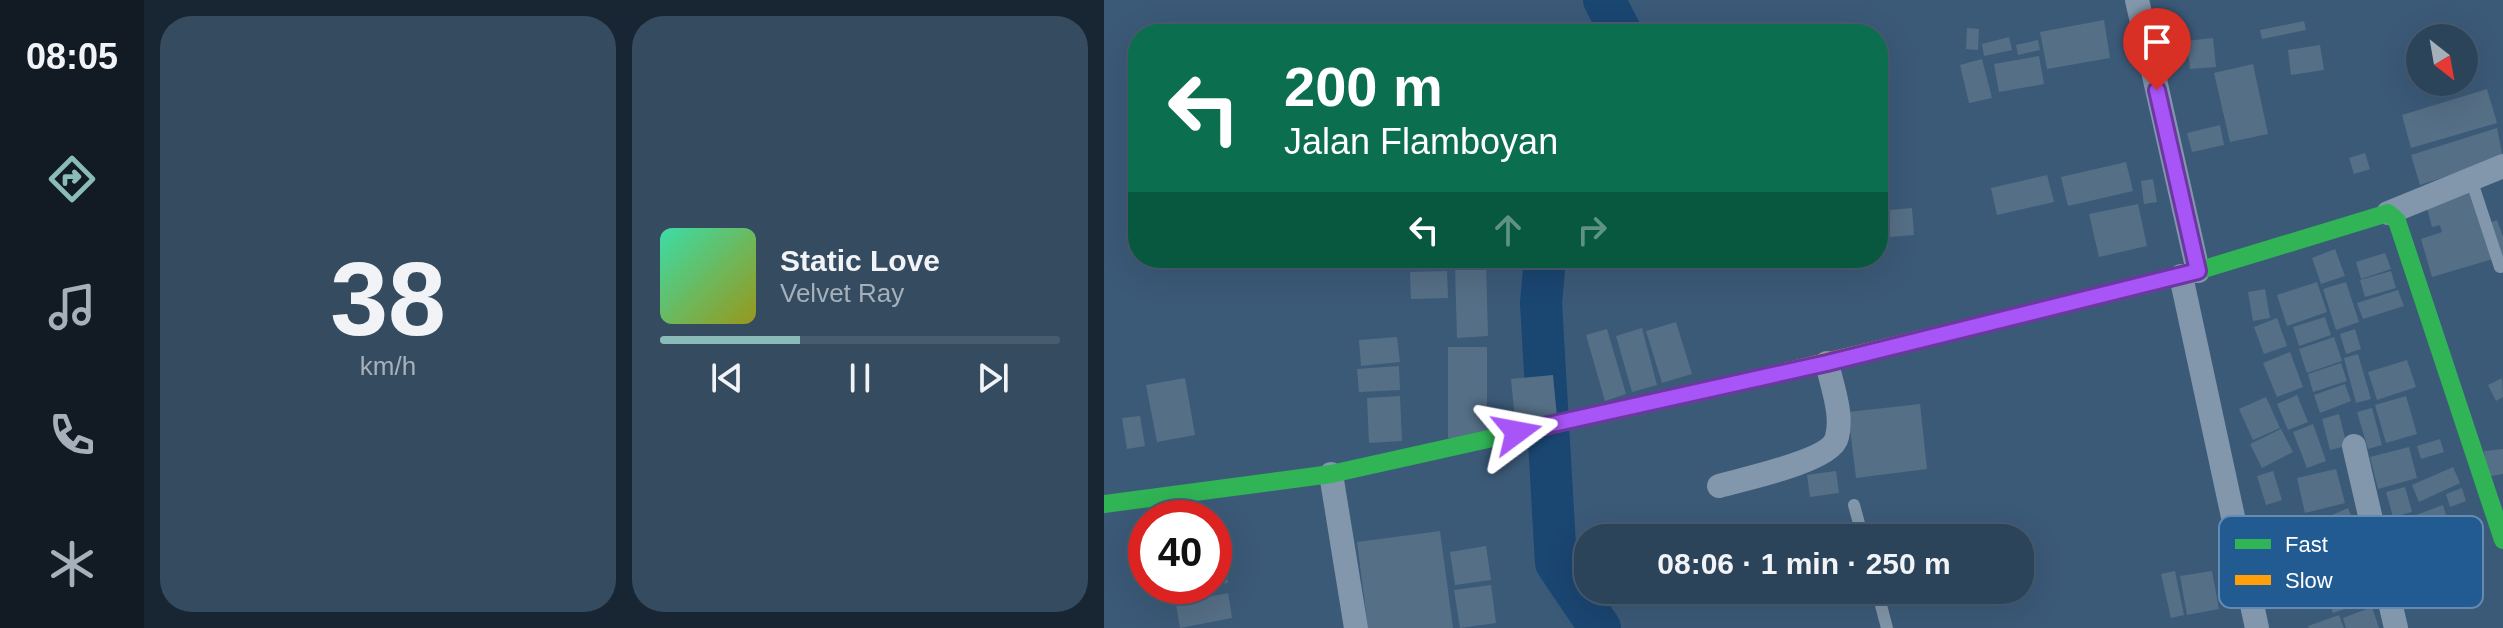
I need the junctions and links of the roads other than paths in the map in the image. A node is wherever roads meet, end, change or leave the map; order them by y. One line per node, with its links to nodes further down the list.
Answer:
1 (2137, 0): 6 (street)
2 (2503, 166): 3 (street)
3 (2471, 179): 4 (street); 5 (lane)
4 (2388, 213): 6 (street); 16 (street)
5 (2500, 267)
6 (2190, 273): 7 (street); 13 (street)
7 (1827, 363): 9 (street); 10 (street)
8 (2354, 446): 14 (street)
9 (1331, 474): 11 (street); 20 (street)
10 (1719, 486)
11 (1104, 504)
12 (1854, 505): 15 (lane)
13 (2236, 516)
14 (2370, 516)
15 (1859, 524)
16 (2503, 540)
17 (1881, 604): 21 (lane)
18 (2253, 608): 22 (street)
19 (2391, 608): 23 (street)
20 (1356, 628)
21 (1887, 628)
22 (2257, 628)
23 (2396, 628)

